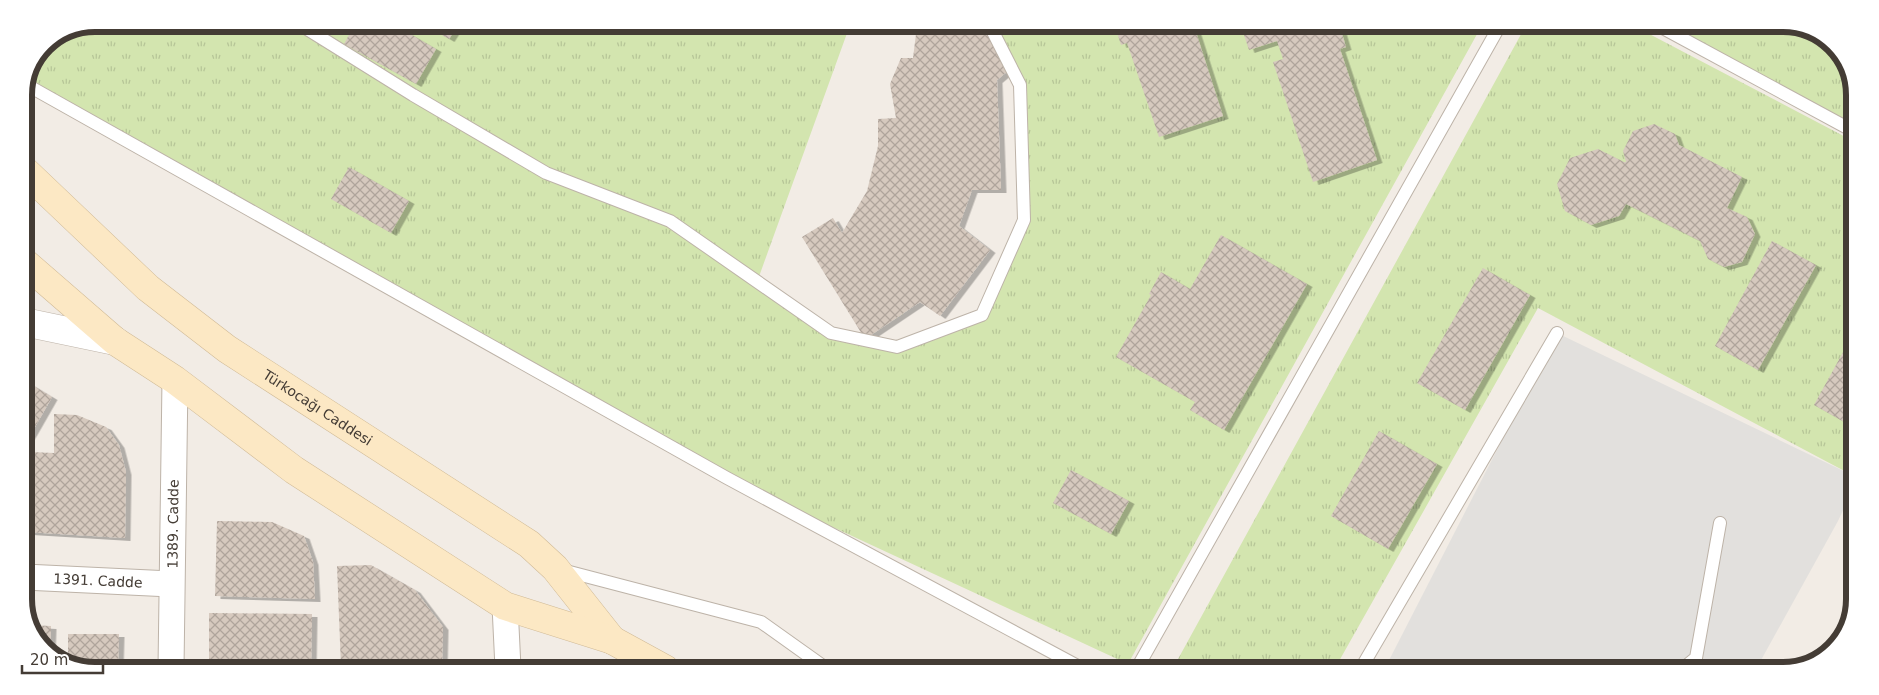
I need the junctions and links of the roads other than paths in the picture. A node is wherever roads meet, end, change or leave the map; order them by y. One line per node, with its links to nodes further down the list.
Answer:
1 (312, 32): 2 (lane)
2 (993, 32)
3 (1497, 32): 24 (lane)
4 (1670, 32): 6 (lane)
5 (33, 88): 23 (lane)
6 (1846, 127)
7 (32, 178): 14 (main road, Türkocağı Caddesi)
8 (32, 269): 11 (main road, Türkocağı Caddesi)
9 (32, 324): 11 (street)
10 (1557, 333): 25 (lane)
11 (115, 341): 12 (main road, Türkocağı Caddesi)
12 (175, 380): 16 (street, 1389. Cadde); 17 (main road, Türkocağı Caddesi)
13 (1720, 523): 26 (lane)
14 (555, 568): 18 (main road, Türkocağı Caddesi); 22 (lane)
15 (33, 577): 16 (street, 1391. Cadde)
16 (171, 584): 19 (street, 1389. Cadde)
17 (505, 606): 18 (main road, Türkocağı Caddesi); 20 (street)
18 (612, 640): 21 (main road, Türkocağı Caddesi)
19 (171, 662)
20 (508, 662)
21 (652, 662)
22 (817, 662)
23 (1070, 662)
24 (1141, 662)
25 (1365, 662)
26 (1691, 662)

